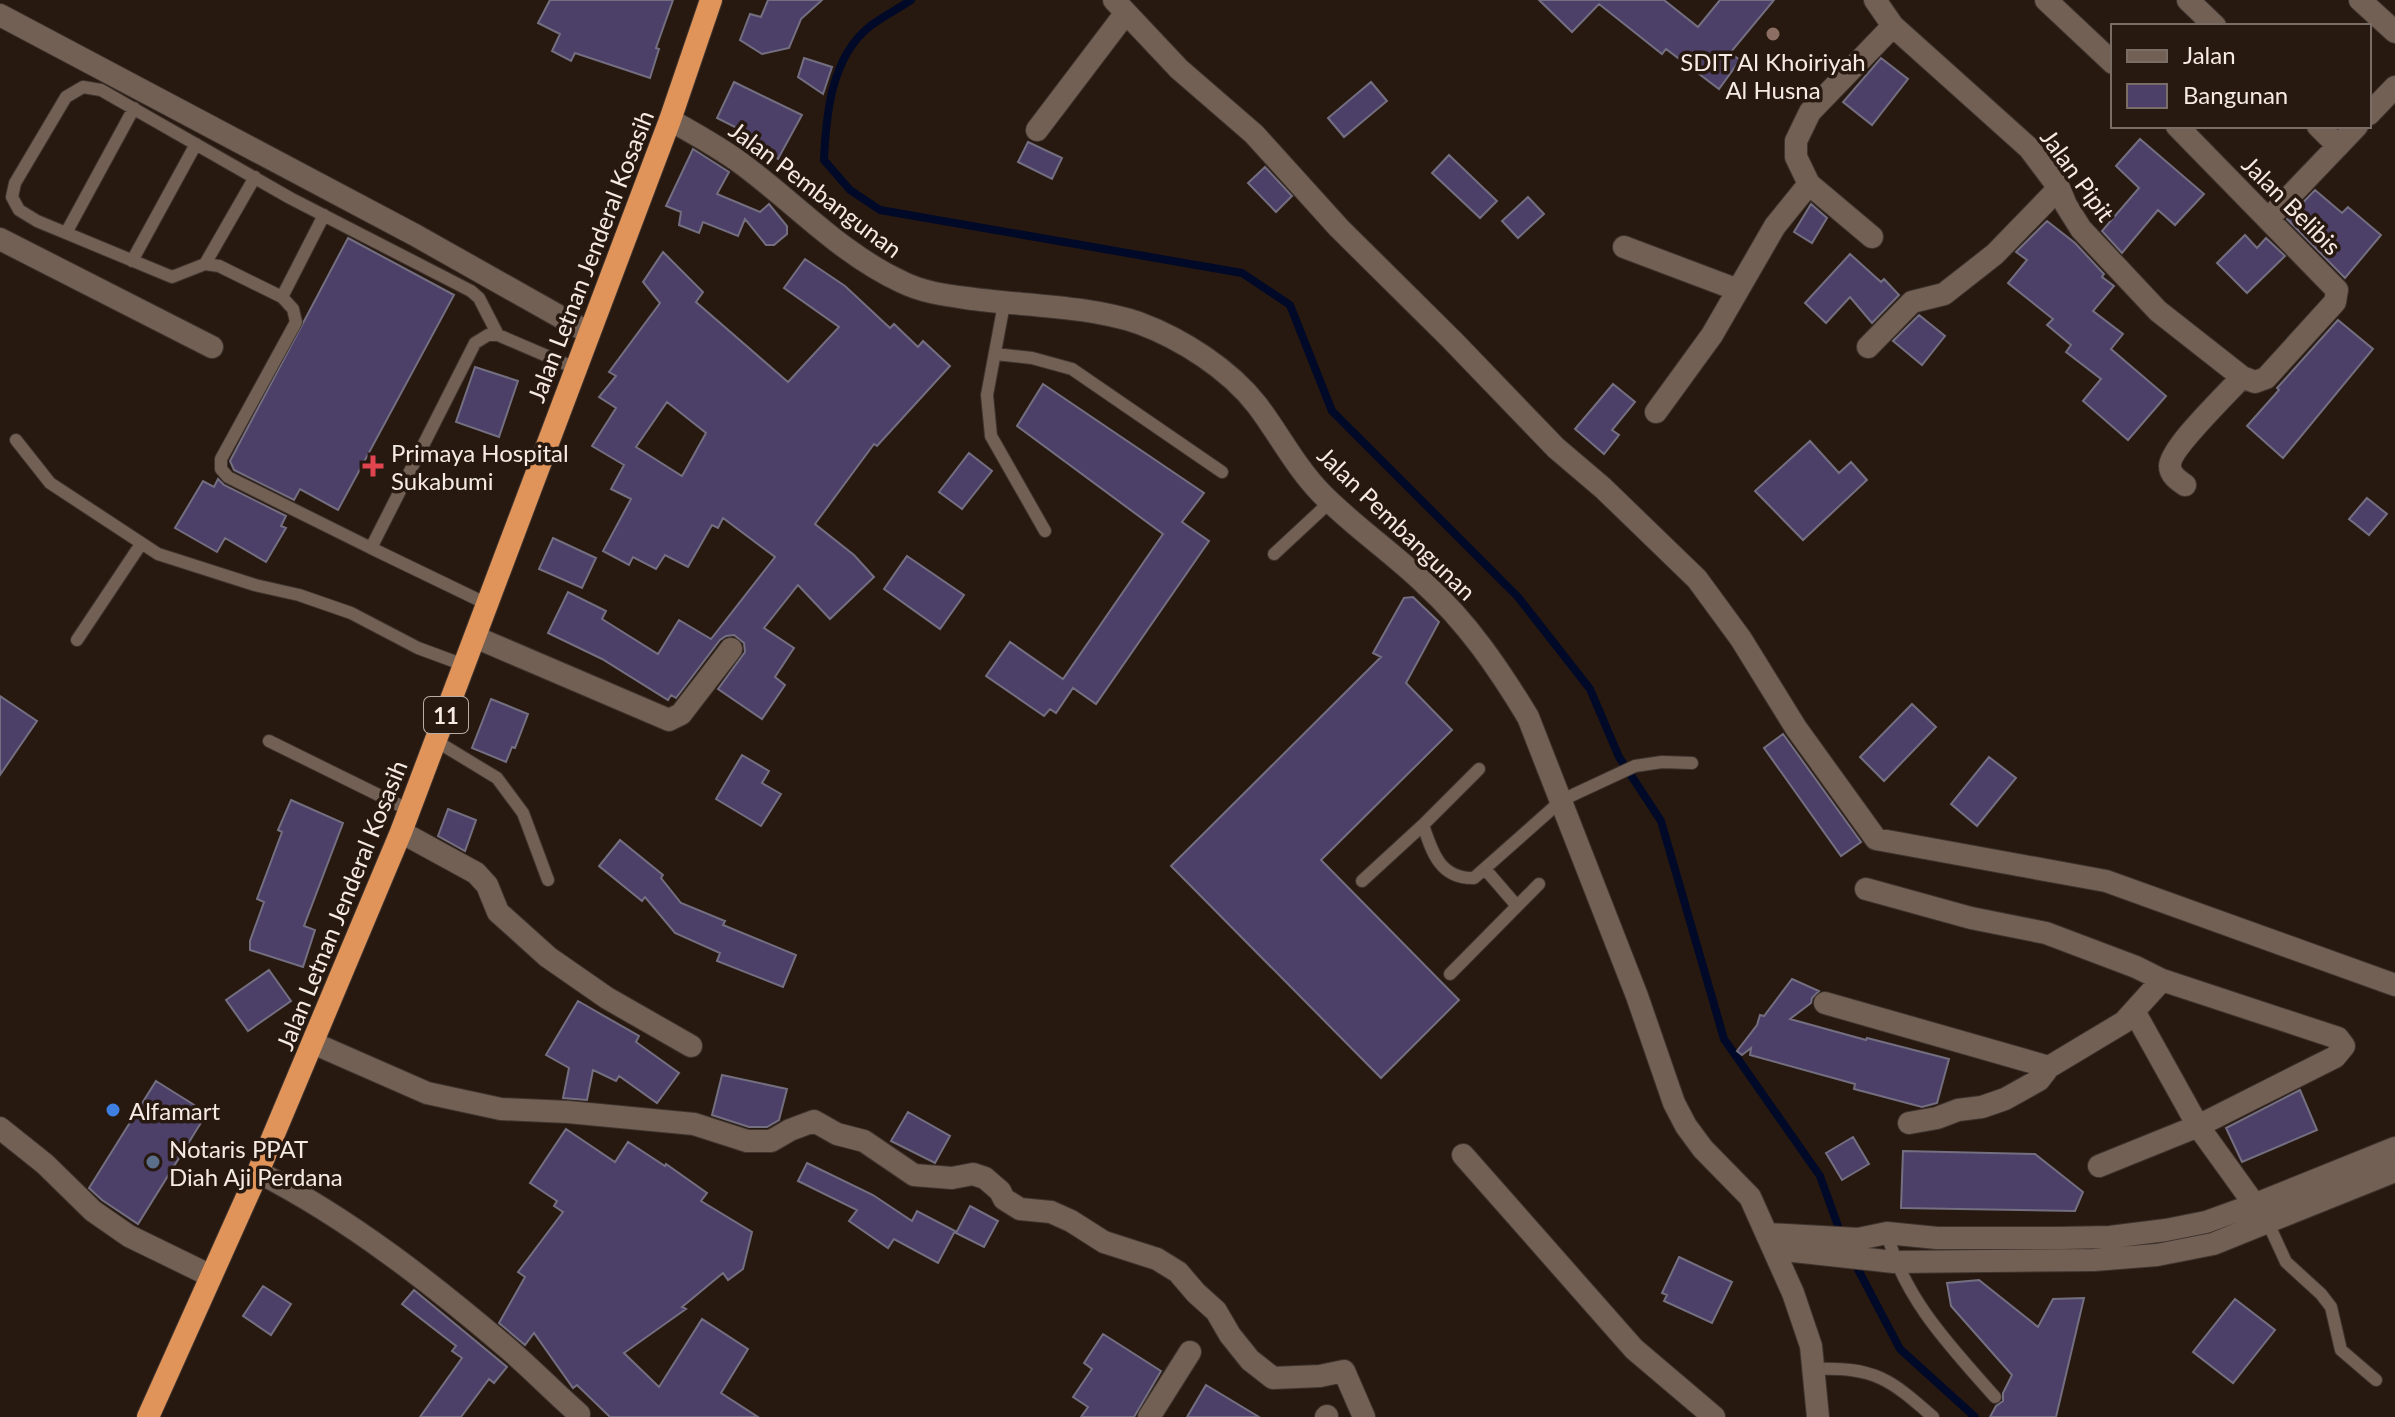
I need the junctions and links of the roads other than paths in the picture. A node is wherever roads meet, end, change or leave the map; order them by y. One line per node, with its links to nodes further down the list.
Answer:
1 (711, 0): 15 (highway, Jalan Letnan Jenderal Kosasih / 11)
2 (1875, 0): 9 (street, Jalan Pipit)
3 (2046, 0): 11 (street)
4 (2188, 0): 8 (street)
5 (2360, 0): 10 (street)
6 (1120, 7): 19 (street); 73 (street)
7 (0, 15): 36 (street)
8 (2213, 24)
9 (1893, 26): 23 (street); 24 (street, Jalan Pipit)
10 (2395, 32)
11 (2111, 61)
12 (2395, 87): 14 (street)
13 (134, 108): 20 (lane); 27 (lane); 27 (lane)
14 (2371, 112)
15 (670, 120): 35 (street, Jalan Pembangunan); 36 (highway, Jalan Letnan Jenderal Kosasih / 11)
16 (2179, 128): 26 (street, Jalan Belibis)
17 (2320, 128): 21 (street)
18 (2355, 128): 21 (street)
19 (1037, 130)
20 (196, 144): 22 (lane); 31 (lane)
21 (2338, 146): 26 (street)
22 (255, 177): 25 (lane); 32 (lane)
23 (1809, 184): 28 (street); 33 (street)
24 (2059, 188): 39 (street); 42 (street, Jalan Pipit)
25 (324, 215): 34 (lane); 37 (lane)
26 (2269, 218): 42 (street, Jalan Belibis)
27 (66, 233): 31 (lane)
28 (1872, 237)
29 (0, 239): 38 (street)
30 (1624, 247): 33 (street)
31 (132, 261): 32 (lane)
32 (205, 264): 34 (lane)
33 (1738, 290): 43 (street)
34 (282, 297): 50 (lane)
35 (1004, 304): 40 (lane); 47 (street, Jalan Pembangunan)
36 (589, 333): 41 (highway, Jalan Letnan Jenderal Kosasih / 11)
37 (498, 335): 41 (lane); 50 (lane)
38 (212, 347)
39 (1868, 347)
40 (996, 354): 45 (lane); 48 (lane)
41 (575, 368): 52 (highway, Jalan Letnan Jenderal Kosasih / 11)
42 (2242, 377): 46 (street)
43 (1656, 412)
44 (16, 440): 49 (lane)
45 (1222, 472)
46 (2185, 485)
47 (1330, 502): 51 (lane); 61 (street, Jalan Pembangunan)
48 (1045, 531)
49 (141, 544): 54 (lane); 56 (lane)
50 (371, 548): 52 (lane)
51 (1274, 554)
52 (487, 604): 53 (highway, Jalan Letnan Jenderal Kosasih / 11)
53 (475, 637): 55 (street); 56 (highway, Jalan Letnan Jenderal Kosasih / 11)
54 (77, 640)
55 (731, 649)
56 (464, 665): 58 (highway, Jalan Letnan Jenderal Kosasih / 11)
57 (269, 741): 62 (lane)
58 (436, 741): 62 (highway, Jalan Letnan Jenderal Kosasih / 11); 66 (lane)
59 (1692, 763): 61 (lane)
60 (1479, 769): 63 (lane)
61 (1562, 800): 65 (lane); 89 (street, Jalan Pembangunan)
62 (409, 810): 64 (highway, Jalan Letnan Jenderal Kosasih / 11)
63 (1423, 825): 65 (lane); 67 (lane)
64 (401, 832): 76 (highway, Jalan Letnan Jenderal Kosasih / 11); 77 (street)
65 (1485, 869): 70 (lane)
66 (548, 880)
67 (1362, 881)
68 (1539, 884): 70 (lane)
69 (1866, 889): 72 (street)
70 (1517, 906): 71 (lane)
71 (1450, 974)
72 (2162, 980): 75 (street); 80 (street)
73 (2395, 985)
74 (1825, 1003): 78 (street)
75 (2134, 1011): 78 (street); 80 (street)
76 (313, 1043): 86 (highway, Jalan Letnan Jenderal Kosasih / 11); 100 (street)
77 (691, 1046)
78 (2049, 1067): 79 (street)
79 (1909, 1123)
80 (2198, 1126): 84 (street); 87 (street)
81 (0, 1128): 92 (street)
82 (2395, 1148): 87 (street)
83 (1463, 1155): 101 (street)
84 (2099, 1166)
85 (2395, 1171): 87 (street)
86 (258, 1172): 92 (highway, Jalan Letnan Jenderal Kosasih / 11); 97 (street)
87 (2262, 1214): 88 (street); 91 (street); 95 (lane)
88 (1887, 1233): 90 (street); 91 (lane)
89 (1771, 1242): 90 (street); 94 (street, Jalan Pembangunan)
90 (1859, 1248): 91 (street)
91 (1894, 1262): 96 (lane)
92 (211, 1276): 98 (highway, Jalan Letnan Jenderal Kosasih / 11)
93 (1190, 1352): 99 (street)
94 (1815, 1369): 102 (street, Jalan Pembangunan); 103 (lane)
95 (2376, 1380)
96 (1995, 1397)
97 (579, 1414)
98 (148, 1417)
99 (1149, 1417)
100 (1364, 1417)
101 (1714, 1417)
102 (1818, 1417)
103 (1933, 1417)

